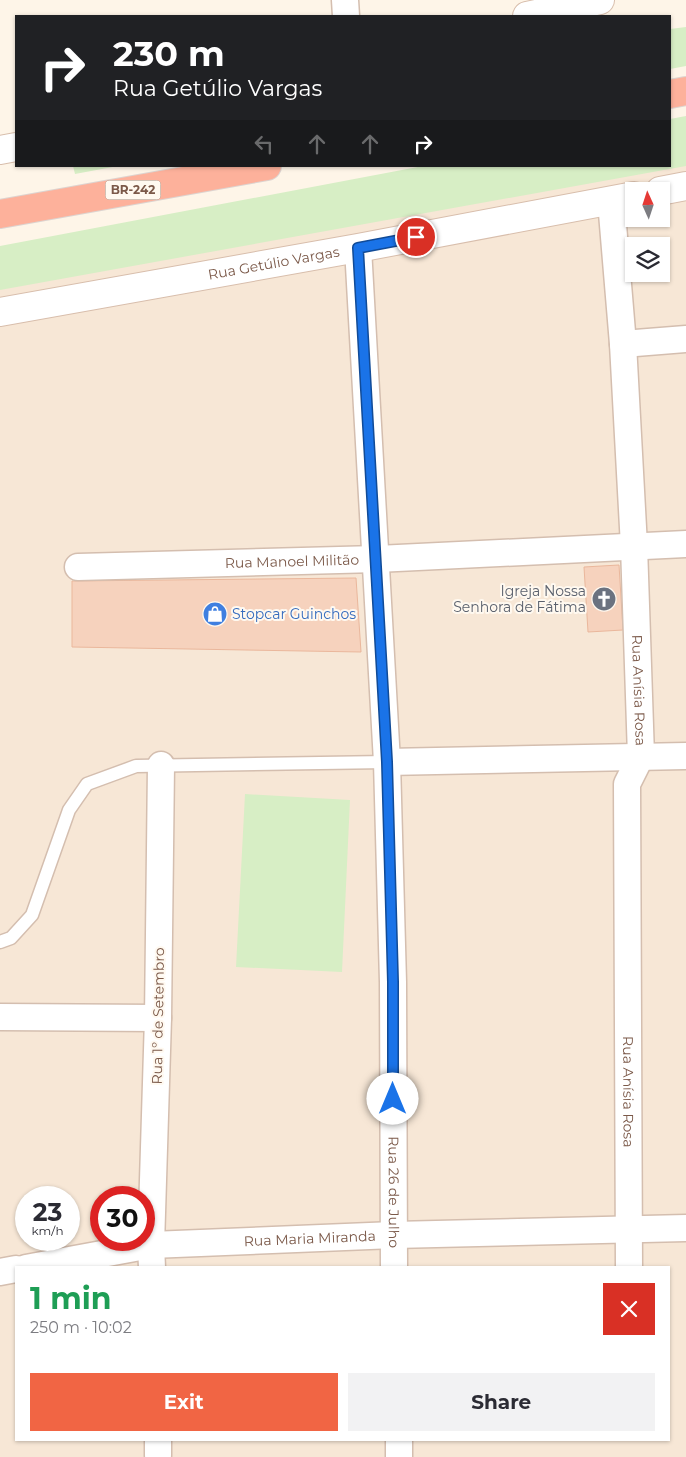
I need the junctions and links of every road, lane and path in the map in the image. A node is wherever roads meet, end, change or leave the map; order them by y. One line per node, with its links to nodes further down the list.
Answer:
1 (345, 0): 3 (street)
2 (600, 0): 4 (street)
3 (346, 15)
4 (532, 15)
5 (686, 91): 6 (highway)
6 (671, 94)
7 (15, 147): 8 (street)
8 (0, 150)
9 (260, 167): 13 (highway, BR-242)
10 (686, 186): 11 (street)
11 (670, 189)
12 (622, 198): 14 (street, Rua Getúlio Vargas); 17 (street, Rua Anísia Rosa)
13 (0, 214)
14 (358, 248): 15 (street, Rua Getúlio Vargas); 20 (street, Rua 26 de Julho)
15 (0, 312)
16 (686, 339): 17 (street)
17 (623, 344): 19 (street, Rua Anísia Rosa)
18 (686, 544): 19 (street, Rua Manoel Militão)
19 (634, 546): 20 (street, Rua Manoel Militão); 22 (street, Rua Anísia Rosa)
20 (377, 559): 21 (street, Rua Manoel Militão); 24 (street, Rua 26 de Julho)
21 (78, 567)
22 (641, 756): 23 (street); 24 (street); 29 (street, Rua Anísia Rosa)
23 (686, 756)
24 (387, 762): 25 (lane); 31 (street, Rua 26 de Julho)
25 (149, 765): 26 (lane); 28 (street, Rua 1º de Setembro)
26 (0, 942)
27 (0, 1017): 28 (street)
28 (158, 1018): 32 (street, Rua 1º de Setembro)
29 (629, 1228): 30 (street, Rua Maria Miranda); 31 (street, Rua Maria Miranda); 35 (street, Rua Anísia Rosa)
30 (686, 1228)
31 (394, 1235): 32 (street, Rua Maria Miranda); 34 (street, Rua 26 de Julho)
32 (151, 1256): 33 (street, Rua Maria Miranda)
33 (47, 1266)
34 (394, 1266)
35 (629, 1266)
36 (15, 1269): 37 (street)
37 (0, 1272)
38 (399, 1441): 39 (street)
39 (399, 1457)

